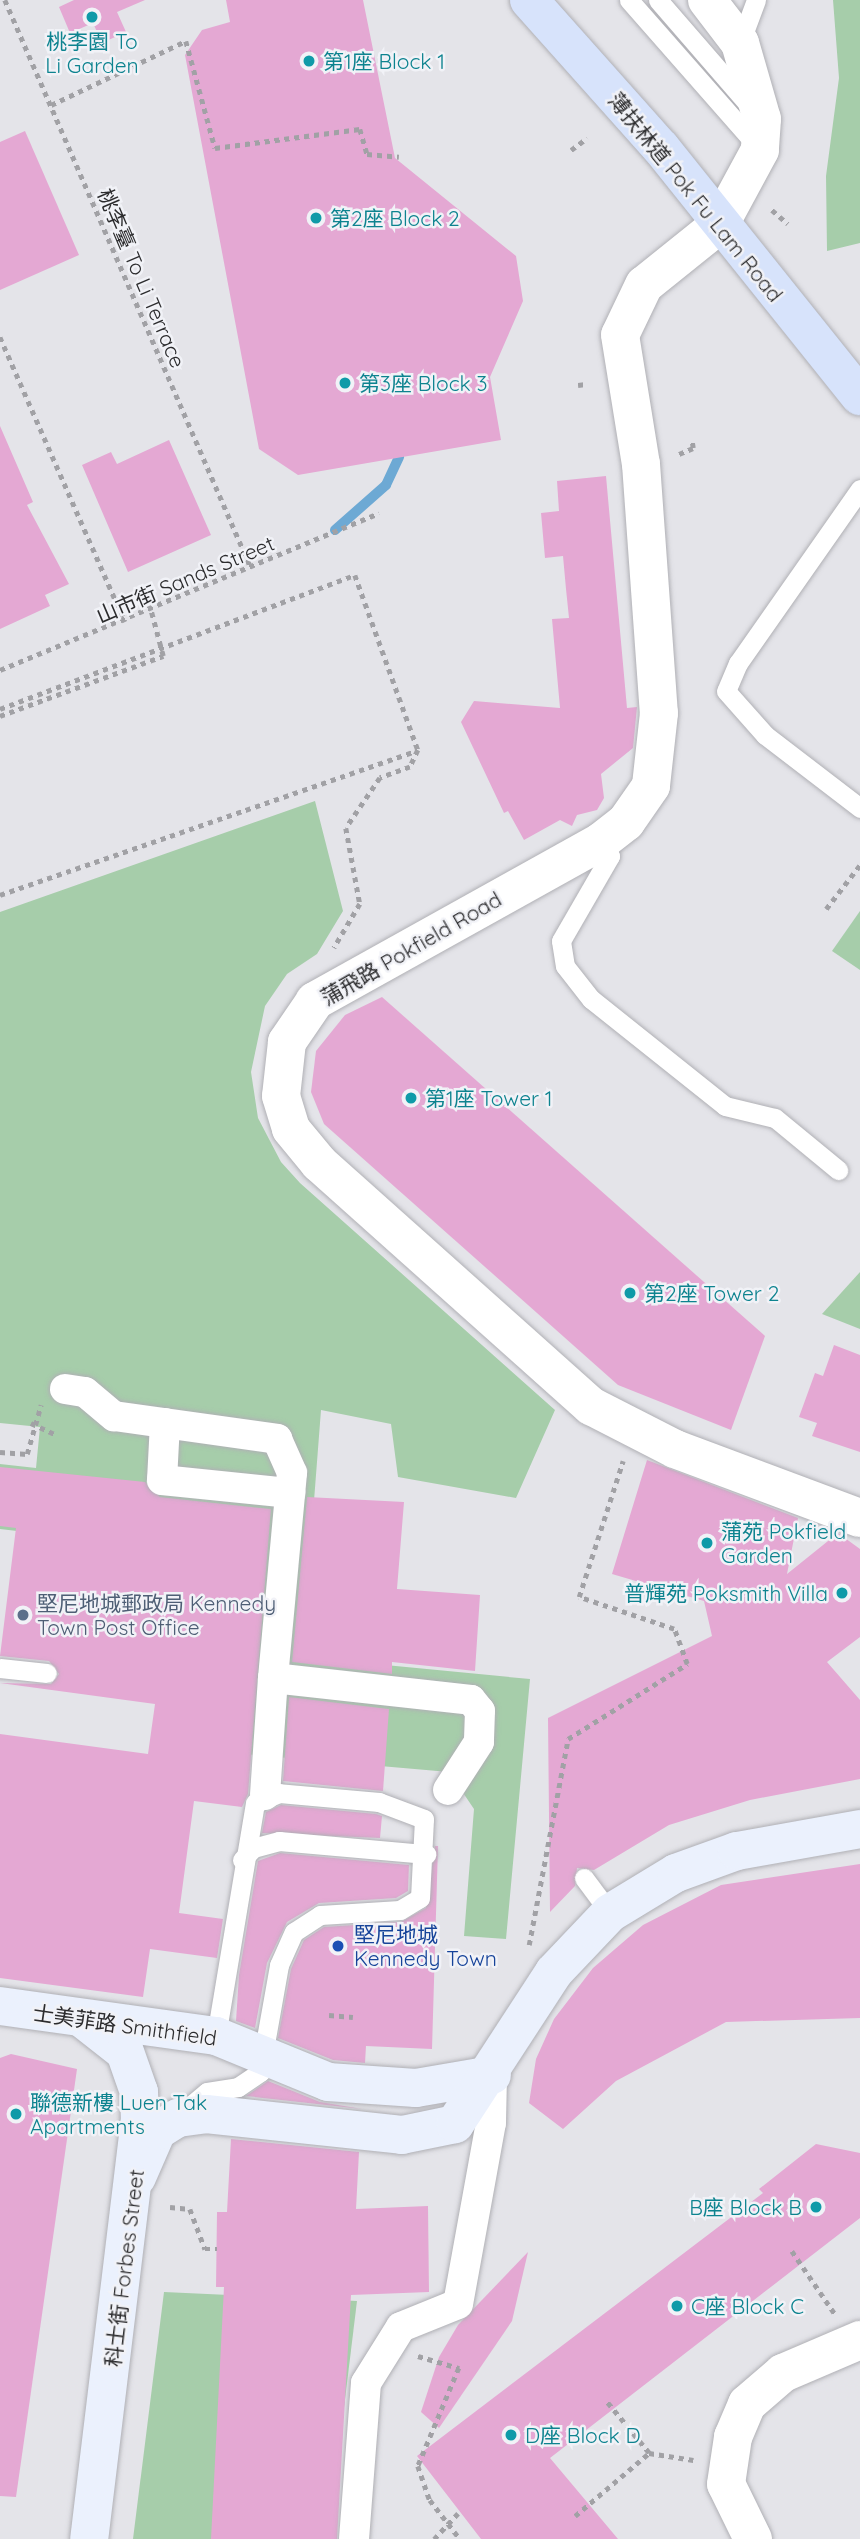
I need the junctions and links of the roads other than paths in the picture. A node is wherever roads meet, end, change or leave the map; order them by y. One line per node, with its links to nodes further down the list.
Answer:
1 (529, 0): 7 (main road, 薄扶林道 Pok Fu Lam Road)
2 (629, 0): 6 (lane)
3 (658, 0): 6 (lane)
4 (707, 0): 5 (street)
5 (750, 15): 6 (street)
6 (761, 135): 7 (street, 蒲飛路 Pokfield Road)
7 (720, 224): 8 (main road, 薄扶林道 Pok Fu Lam Road); 11 (street, 蒲飛路 Pokfield Road)
8 (860, 396)
9 (860, 489): 10 (lane)
10 (860, 808)
11 (602, 841): 12 (lane); 16 (street, 蒲飛路 Pokfield Road)
12 (838, 1170)
13 (65, 1390): 14 (street)
14 (165, 1423): 15 (street); 15 (street)
15 (290, 1493): 19 (street)
16 (860, 1518)
17 (0, 1668): 18 (lane)
18 (47, 1673)
19 (273, 1678): 20 (street); 21 (street)
20 (448, 1790)
21 (265, 1795): 23 (lane); 24 (lane)
22 (860, 1829): 26 (main road)
23 (426, 1854): 24 (lane); 30 (lane)
24 (242, 1860): 29 (lane)
25 (584, 1878): 26 (lane)
26 (610, 1913): 31 (main road)
27 (0, 2007): 28 (main road, 士美菲路 Smithfield)
28 (83, 2019): 29 (main road, 士美菲路 Smithfield); 33 (main road, 科士街 Forbes Street)
29 (216, 2036): 30 (main road, 士美菲路 Smithfield)
30 (268, 2059): 31 (main road, 士美菲路 Smithfield); 32 (lane)
31 (492, 2074): 32 (main road); 36 (street)
32 (178, 2118): 33 (main road)
33 (137, 2176): 35 (main road, 科士街 Forbes Street)
34 (849, 2329): 37 (street)
35 (89, 2539)
36 (354, 2539)
37 (753, 2539)

